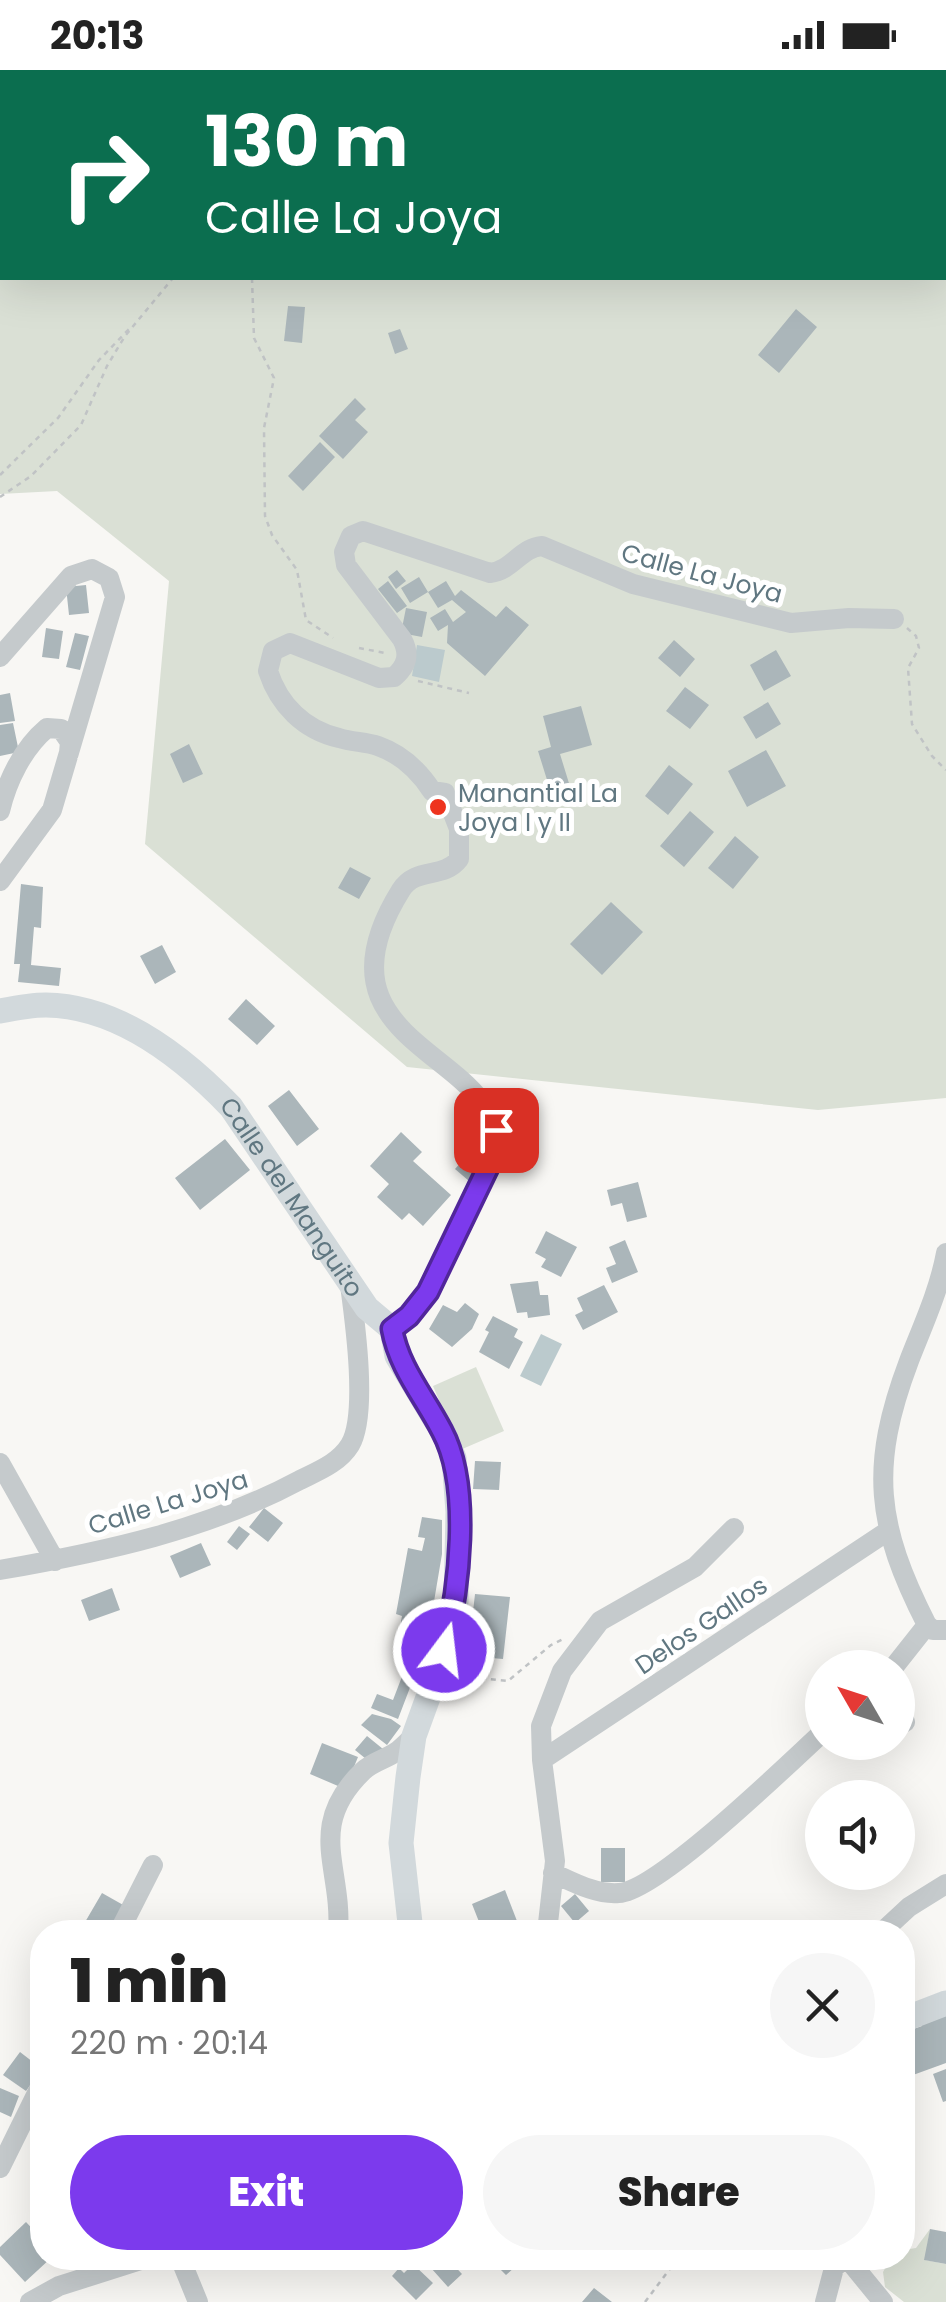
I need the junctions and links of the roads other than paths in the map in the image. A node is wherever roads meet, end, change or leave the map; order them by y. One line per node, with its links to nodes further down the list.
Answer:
1 (894, 619): 10 (street, Calle La Joya)
2 (0, 656): 3 (street)
3 (68, 755): 4 (street); 5 (street)
4 (0, 811)
5 (0, 882)
6 (0, 992): 7 (street)
7 (0, 1010): 9 (main road, Calle del Manguito)
8 (946, 1253): 13 (street)
9 (349, 1280): 10 (main road, Calle del Manguito); 14 (street, Calle La Joya)
10 (392, 1329): 18 (main road, Calle del Manguito)
11 (0, 1462): 14 (street)
12 (734, 1528): 20 (street)
13 (888, 1531): 16 (street); 20 (street, Delos Gallos)
14 (55, 1560): 15 (street, Calle La Joya)
15 (0, 1570)
16 (938, 1632): 17 (street)
17 (915, 1650)
18 (414, 1736): 25 (street); 26 (main road, Calle del Manguito)
19 (805, 1748): 22 (street)
20 (542, 1760): 22 (street)
21 (153, 1865): 24 (street)
22 (554, 1873): 27 (street)
23 (946, 1884): 28 (street)
24 (125, 1920)
25 (338, 1920)
26 (410, 1920)
27 (548, 1920)
28 (895, 1920)
29 (946, 2003): 30 (main road)
30 (915, 2015)
31 (30, 2107): 32 (street)
32 (0, 2168)
33 (109, 2270): 37 (street)
34 (185, 2270): 38 (street)
35 (834, 2270): 39 (street)
36 (856, 2270): 40 (street)
37 (30, 2302)
38 (198, 2302)
39 (826, 2302)
40 (882, 2302)

